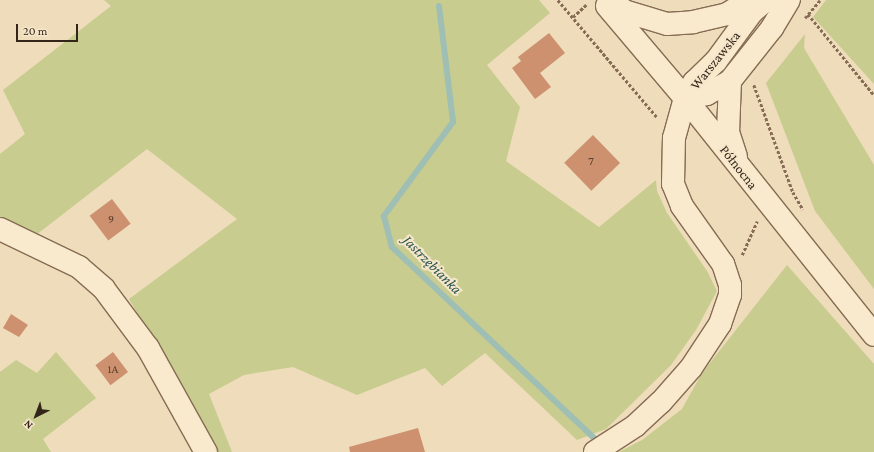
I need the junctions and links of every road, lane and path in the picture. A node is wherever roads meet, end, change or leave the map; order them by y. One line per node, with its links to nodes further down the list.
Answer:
1 (558, 0): 9 (path)
2 (592, 0): 9 (path)
3 (602, 0): 13 (street, Północna)
4 (612, 0): 5 (street)
5 (749, 0)
6 (766, 0): 13 (street, Warszawska)
7 (789, 0): 10 (street, Warszawska)
8 (808, 14): 12 (path)
9 (573, 17): 14 (path)
10 (730, 81): 13 (street, Warszawska); 15 (street)
11 (754, 85): 16 (path)
12 (874, 95)
13 (684, 98): 14 (street); 15 (street, Północna)
14 (674, 138): 21 (street)
15 (739, 167): 20 (street, Północna)
16 (794, 192)
17 (755, 223): 19 (path)
18 (0, 229): 22 (street)
19 (739, 262)
20 (874, 335)
21 (600, 448)
22 (206, 452)

